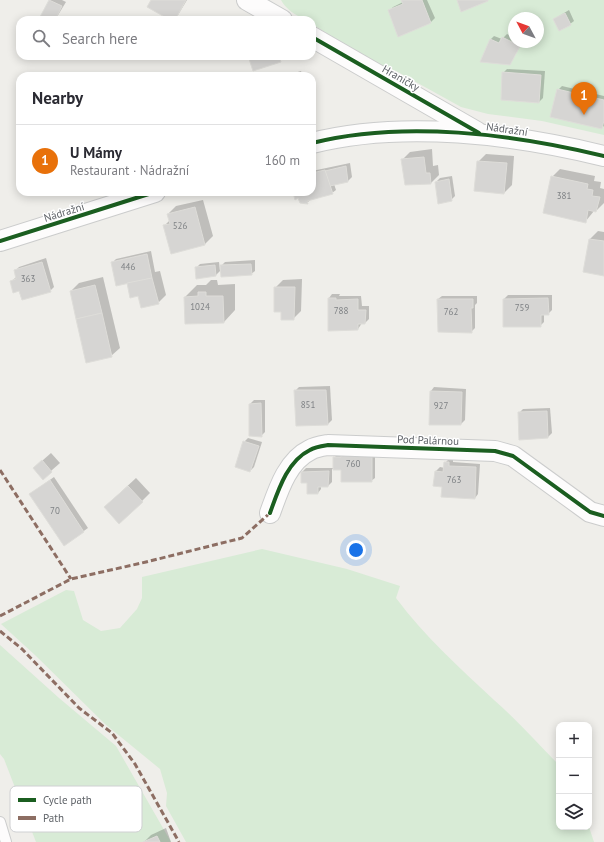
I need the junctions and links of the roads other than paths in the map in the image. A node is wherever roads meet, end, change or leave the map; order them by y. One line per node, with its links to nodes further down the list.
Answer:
1 (247, 0): 2 (street)
2 (275, 16)
3 (316, 39): 4 (street, Hraničky)
4 (482, 135): 5 (street, Nádražní); 6 (street, Nádražní)
5 (316, 142)
6 (604, 156)
7 (142, 196): 8 (street, Nádražní)
8 (0, 241)
9 (270, 513): 10 (street, Pod Palárnou)
10 (604, 516)
11 (0, 822): 12 (lane)
12 (6, 842)

